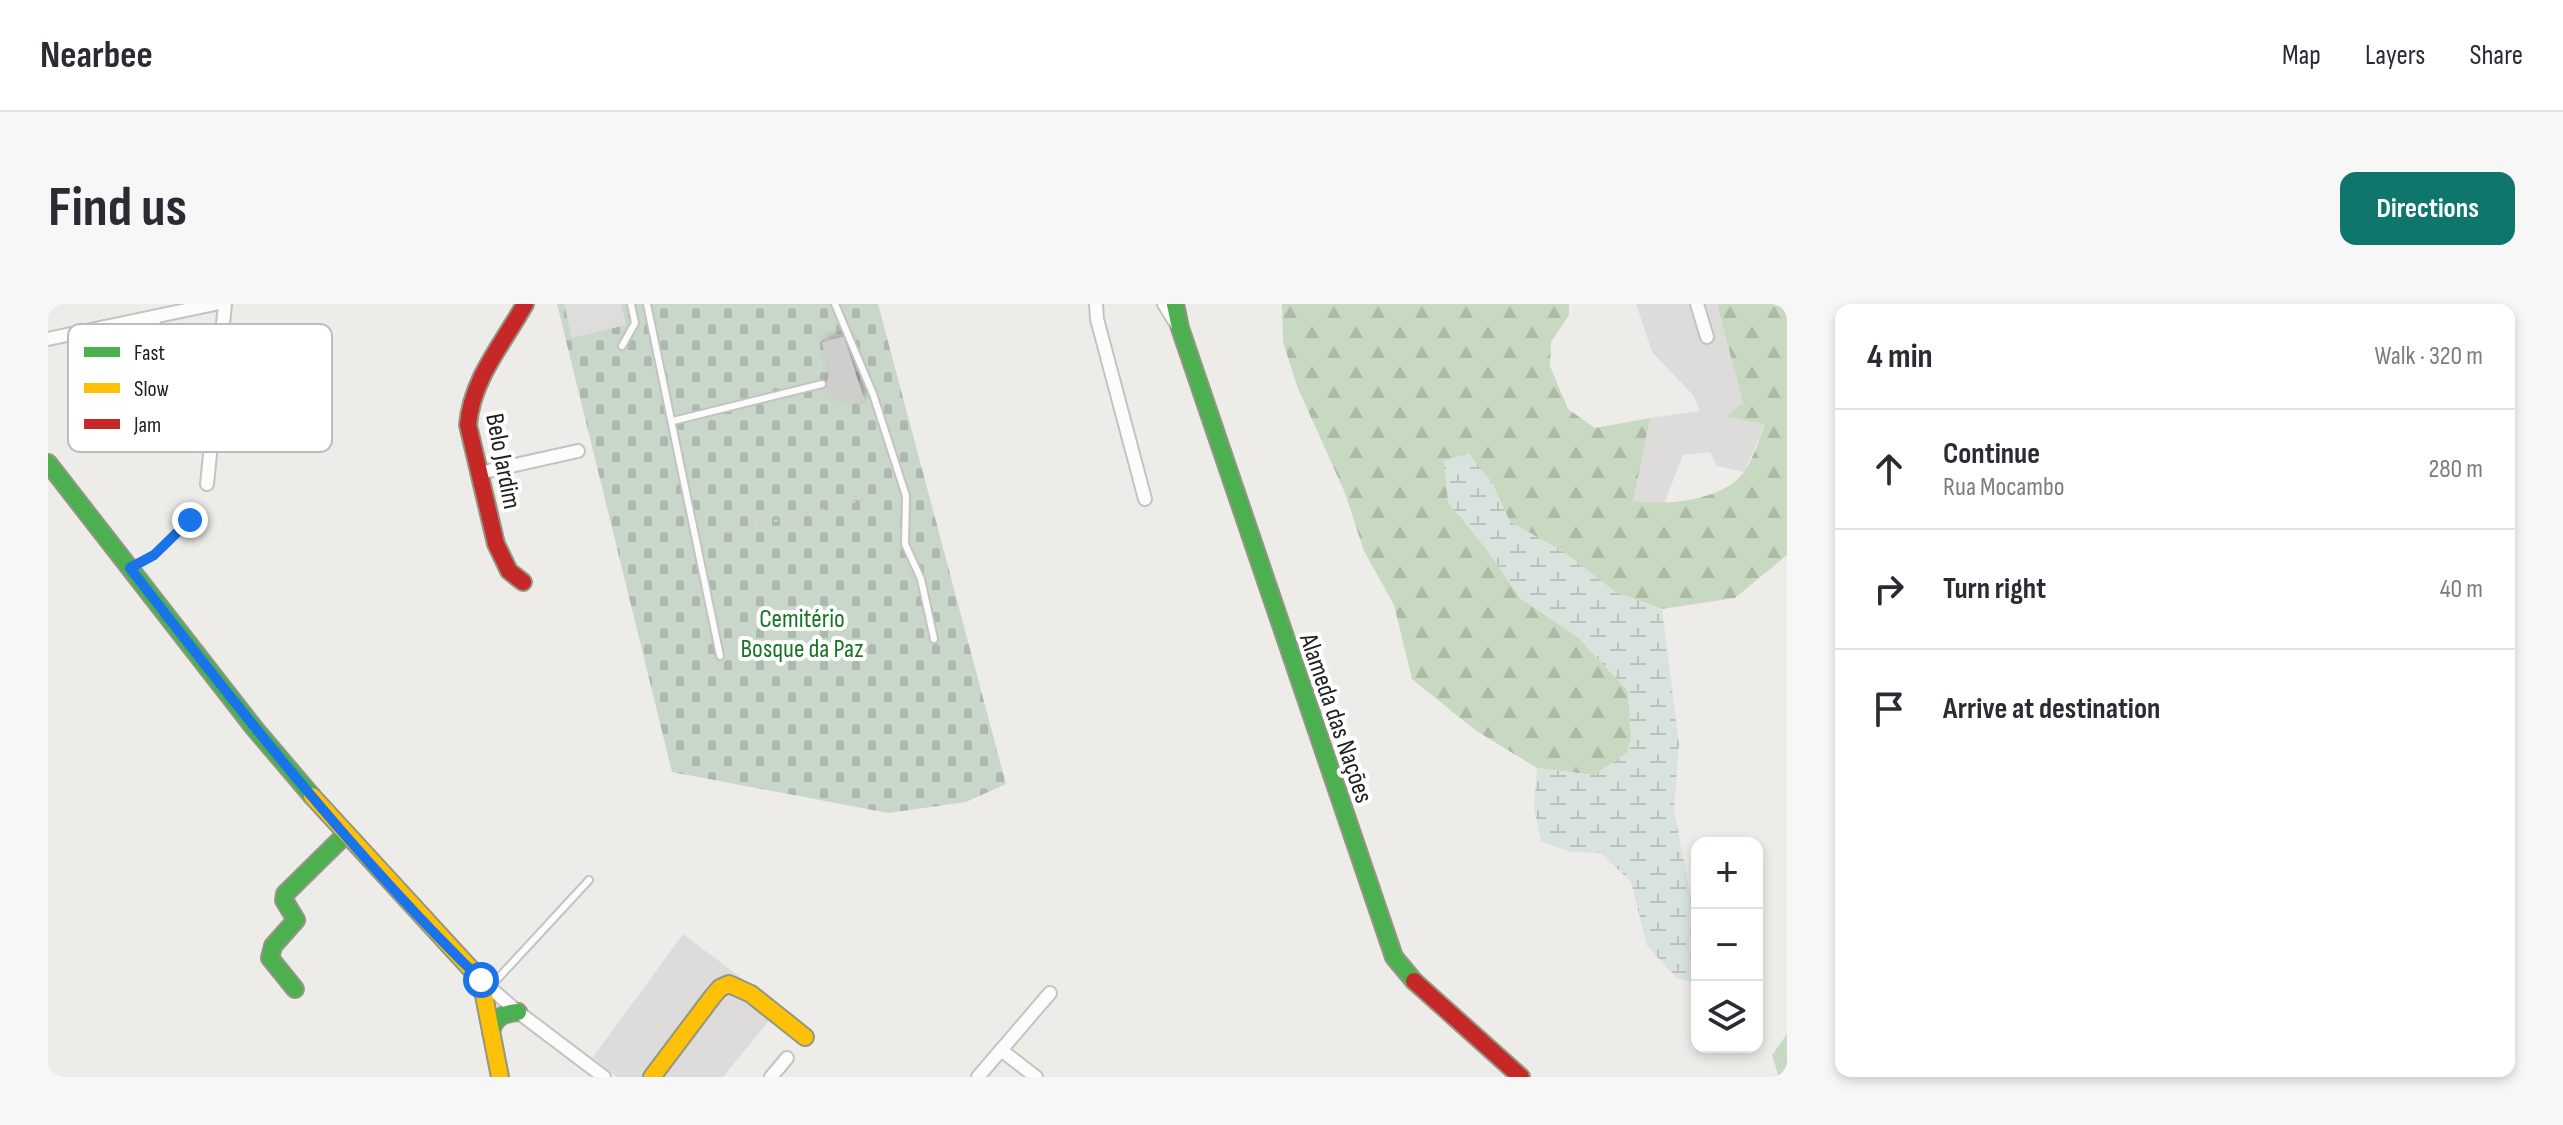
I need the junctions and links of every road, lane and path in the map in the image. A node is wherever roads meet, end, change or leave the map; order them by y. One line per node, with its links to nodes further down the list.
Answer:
1 (215, 304): 11 (street)
2 (225, 304): 14 (street)
3 (525, 304): 25 (street, Belo Jardim)
4 (631, 304): 19 (lane)
5 (647, 304): 21 (lane)
6 (835, 304): 33 (lane)
7 (1096, 304): 28 (street)
8 (1164, 304): 15 (street, Alameda das Nações)
9 (1175, 304): 15 (street, Alameda das Nações)
10 (1697, 304): 17 (street)
11 (155, 317): 12 (street); 13 (street)
12 (120, 324)
13 (153, 324)
14 (223, 324)
15 (1180, 328): 51 (street, Alameda das Nações)
16 (68, 335): 18 (street)
17 (1707, 337)
18 (48, 339)
19 (622, 346)
20 (822, 384): 21 (lane)
21 (673, 421): 30 (lane)
22 (578, 451): 25 (street)
23 (210, 452): 26 (street)
24 (48, 463): 31 (street)
25 (479, 473): 32 (street, Belo Jardim)
26 (207, 484)
27 (883, 495): 30 (path)
28 (1145, 499)
29 (190, 520): 31 (path)
30 (695, 540): 34 (lane)
31 (130, 568): 35 (street)
32 (523, 582)
33 (934, 639)
34 (720, 656)
35 (345, 835): 37 (street); 38 (street)
36 (589, 880): 37 (lane)
37 (486, 984): 40 (street); 41 (street)
38 (295, 989)
39 (1050, 993): 43 (street)
40 (518, 1012): 41 (street); 46 (street)
41 (491, 1032): 45 (street)
42 (805, 1037): 47 (street)
43 (1001, 1050): 49 (street); 50 (street)
44 (787, 1058): 48 (street)
45 (500, 1077)
46 (604, 1077)
47 (652, 1077)
48 (771, 1077)
49 (978, 1077)
50 (1036, 1077)
51 (1521, 1077)

